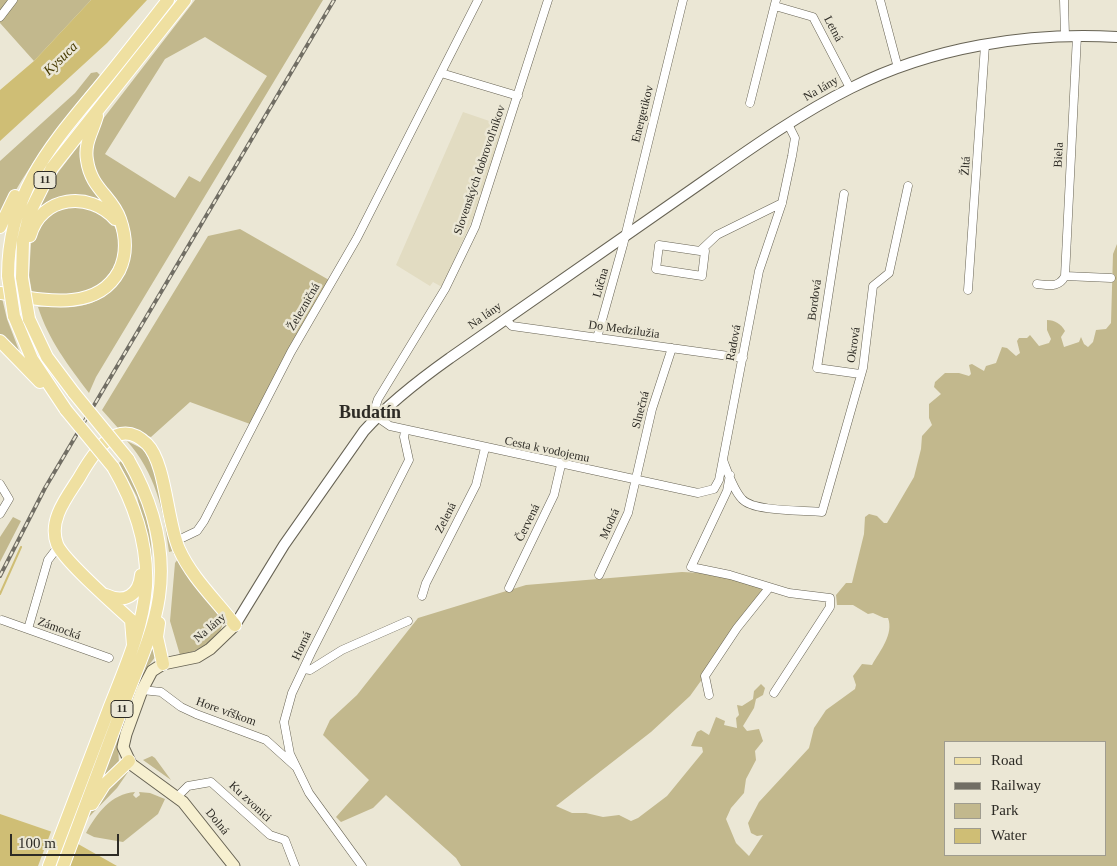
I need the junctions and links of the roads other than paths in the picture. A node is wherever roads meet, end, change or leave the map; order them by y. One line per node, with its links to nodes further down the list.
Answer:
1 (13, 0): 10 (street)
2 (168, 0): 22 (main road, 11)
3 (184, 0): 20 (main road, 11)
4 (478, 0): 16 (street, Železničná)
5 (548, 0): 18 (street, Slovenských dobrovoľníkov)
6 (683, 0): 28 (street, Energetikov)
7 (880, 0): 15 (street)
8 (1064, 0): 11 (street)
9 (776, 3): 17 (street, Letná); 19 (street, Letná)
10 (0, 17)
11 (1065, 36): 12 (street, Na lány); 14 (street, Na lány)
12 (1077, 36): 13 (street, Na lány); 31 (street, Biela)
13 (1117, 37)
14 (985, 45): 15 (street, Na lány); 34 (street, Žltá)
15 (898, 68): 17 (street, Na lány)
16 (441, 73): 18 (street); 53 (street, Železničná)
17 (850, 88): 21 (street, Na lány)
18 (518, 96): 43 (street, Slovenských dobrovoľníkov)
19 (750, 103)
20 (99, 106): 27 (main road); 30 (main road, 11)
21 (788, 124): 25 (street, Radová); 28 (street, Na lány)
22 (38, 164): 26 (main road); 42 (main road, 11, bridge)
23 (908, 186): 41 (street, Okrová)
24 (844, 194): 41 (street, Bordová)
25 (782, 203): 29 (street); 40 (street, Radová)
26 (0, 227)
27 (122, 230): 30 (main road); 35 (main road)
28 (626, 235): 36 (street, Na lány); 37 (street, Lúčna)
29 (700, 251): 29 (street)
30 (22, 272): 59 (main road, 11, bridge)
31 (1065, 276): 32 (street); 33 (street)
32 (1111, 278)
33 (1037, 284)
34 (968, 290)
35 (0, 293)
36 (505, 319): 37 (street, Do Medzilužia); 43 (street, Na lány)
37 (597, 338): 39 (street, Do Medzilužia)
38 (0, 341): 42 (main road)
39 (672, 348): 40 (street, Do Medzilužia); 49 (street, Slnečná)
40 (743, 358): 46 (street, Radová)
41 (860, 374): 48 (street, Okrová)
42 (66, 410): 55 (main road, 11, bridge)
43 (377, 417): 44 (street, Cesta k vodojemu); 64 (street, Na lány)
44 (405, 431): 45 (street, Cesta k vodojemu); 69 (street, Horná)
45 (485, 448): 47 (street, Cesta k vodojemu); 61 (street, Zelená)
46 (723, 460): 48 (street); 51 (street, Radová)
47 (561, 465): 49 (street, Cesta k vodojemu); 57 (street, Červená)
48 (730, 475): 58 (street)
49 (636, 480): 51 (street, Cesta k vodojemu); 56 (street, Modrá)
50 (0, 484): 52 (street)
51 (714, 488)
52 (0, 514)
53 (176, 541): 54 (main road); 64 (main road)
54 (58, 547): 60 (main road); 65 (street)
55 (143, 548): 60 (main road); 66 (main road, 11)
56 (599, 576)
57 (509, 588)
58 (769, 588): 71 (street); 72 (street)
59 (160, 591): 68 (main road); 76 (main road, 11)
60 (105, 594): 66 (main road)
61 (422, 596)
62 (2, 620): 65 (street, Zámocká)
63 (408, 621): 69 (street)
64 (235, 625): 68 (main road, Na lány)
65 (28, 629): 67 (street, Zámocká)
66 (133, 645): 77 (main road, 11)
67 (109, 658)
68 (163, 664): 70 (main road)
69 (304, 668): 74 (street, Horná)
70 (142, 690): 73 (main road); 74 (street, Hore vŕškom)
71 (774, 693)
72 (709, 694)
73 (129, 761): 75 (main road, Dolná); 76 (main road)
74 (296, 767): 81 (street, Horná)
75 (177, 797): 79 (main road, Dolná); 80 (street, Ku zvonici)
76 (78, 825): 78 (main road, 11)
77 (49, 866)
78 (63, 866)
79 (234, 866)
80 (295, 866)
81 (362, 866)

